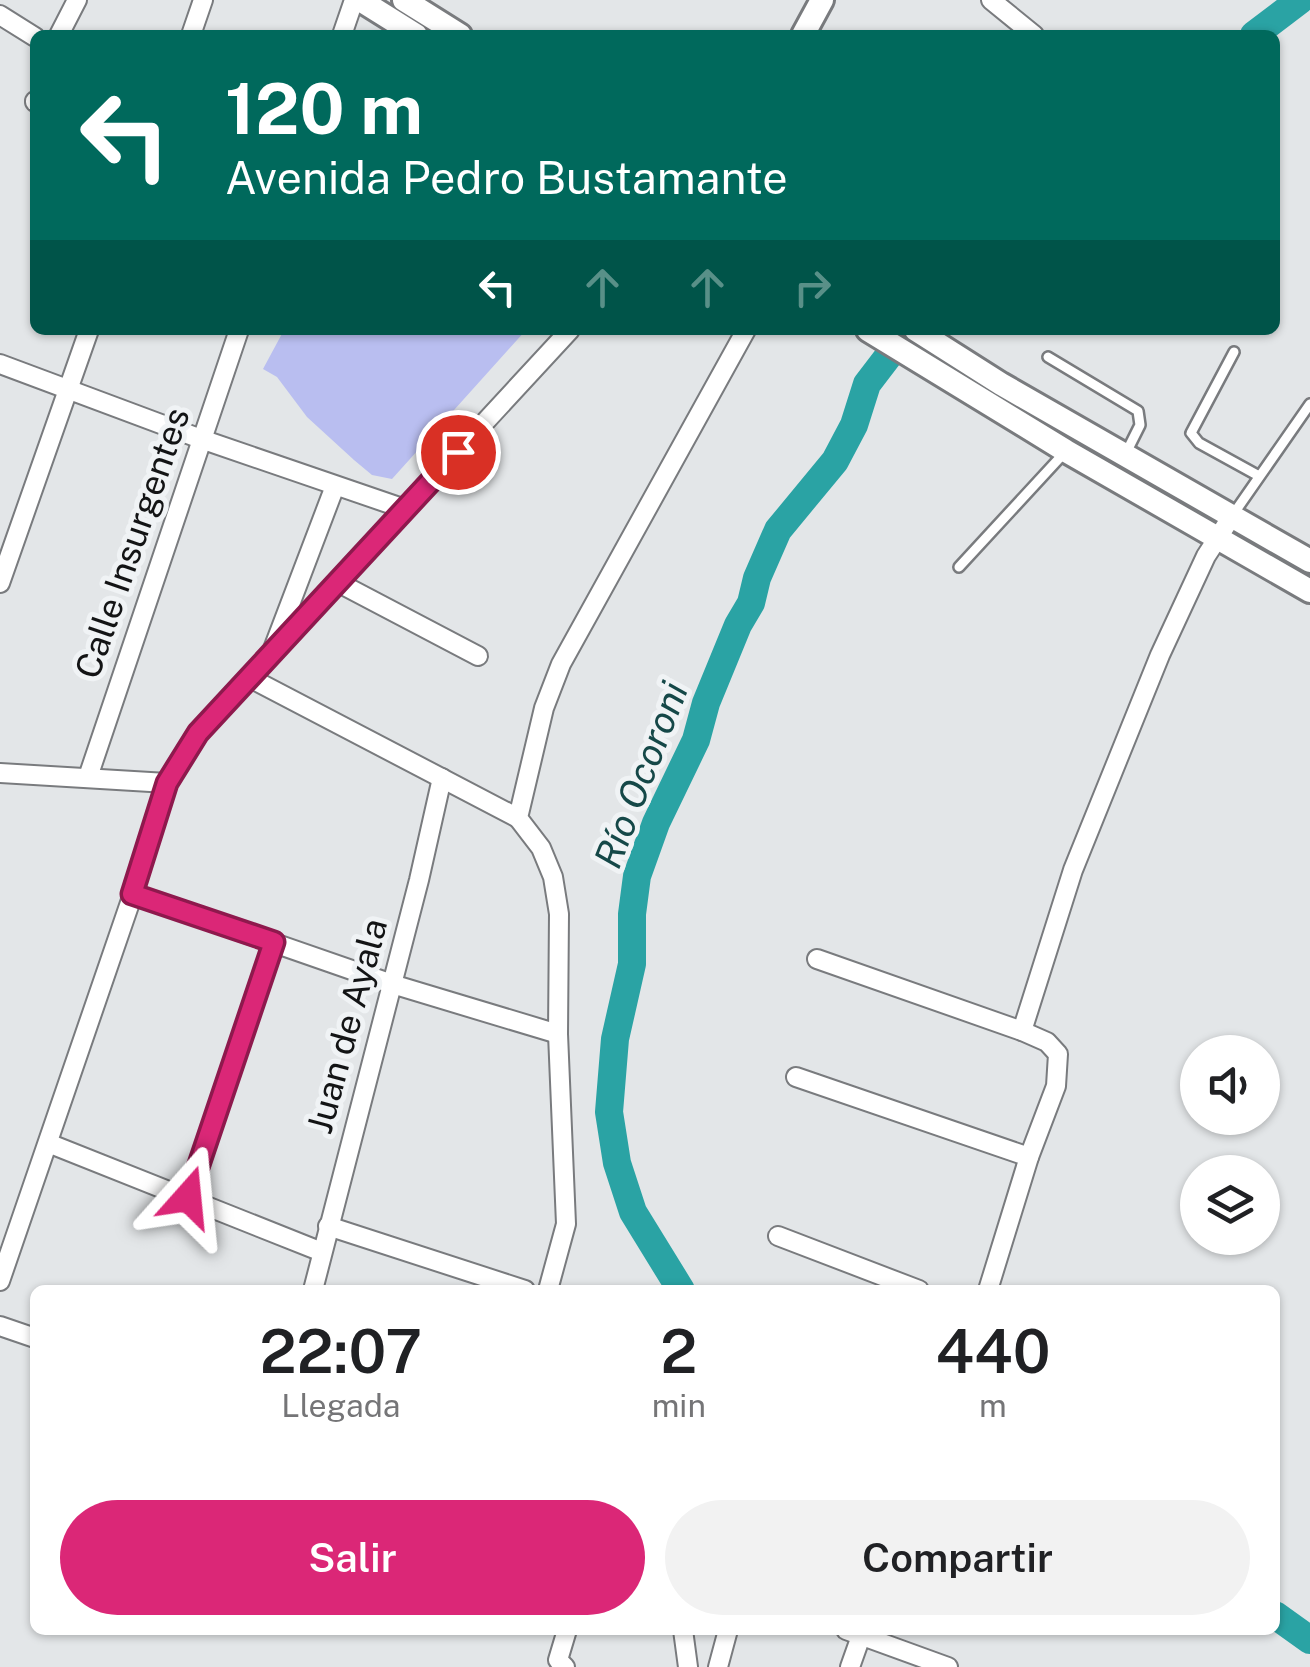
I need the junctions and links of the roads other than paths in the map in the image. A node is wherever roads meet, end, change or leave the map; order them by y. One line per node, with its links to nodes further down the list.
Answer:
1 (76, 0): 8 (street)
2 (203, 0): 9 (street)
3 (357, 0): 10 (street); 11 (main road)
4 (404, 0): 12 (main road)
5 (822, 0): 13 (main road)
6 (991, 0): 14 (street)
7 (0, 15): 15 (street)
8 (62, 30)
9 (193, 30)
10 (344, 30)
11 (408, 30)
12 (452, 30)
13 (807, 30)
14 (1028, 30)
15 (30, 34)
16 (87, 335): 25 (street)
17 (237, 335): 28 (street, Calle Insurgentes)
18 (565, 335): 33 (street)
19 (743, 335): 48 (street)
20 (877, 335): 26 (main road)
21 (922, 335): 26 (main road)
22 (1234, 352): 31 (lane)
23 (1048, 357): 30 (lane)
24 (0, 364): 25 (street)
25 (67, 389): 28 (street); 38 (street)
26 (994, 394): 29 (main road); 30 (main road)
27 (1310, 404): 31 (lane)
28 (201, 439): 32 (street); 45 (street, Calle Insurgentes)
29 (1066, 451): 35 (main road); 37 (lane)
30 (1126, 453): 34 (main road)
31 (1259, 476): 34 (lane)
32 (335, 486): 33 (street); 42 (street)
33 (405, 509): 39 (street)
34 (1232, 516): 35 (street); 36 (main road)
35 (1218, 537): 40 (main road); 53 (street)
36 (1310, 561)
37 (959, 567)
38 (0, 582)
39 (339, 582): 41 (street); 42 (street)
40 (1310, 591)
41 (478, 656)
42 (270, 657): 43 (street)
43 (250, 678): 46 (street); 47 (street)
44 (0, 773): 45 (street)
45 (88, 778): 47 (street)
46 (442, 778): 48 (street); 52 (street, Juan de Ayala)
47 (167, 783): 49 (street)
48 (518, 818): 54 (street)
49 (132, 894): 50 (street); 56 (street)
50 (274, 942): 52 (street); 58 (street)
51 (817, 959): 53 (street)
52 (392, 984): 54 (street); 59 (street, Juan de Ayala)
53 (1022, 1031): 57 (street)
54 (558, 1034): 65 (street)
55 (796, 1077): 57 (street)
56 (48, 1142): 58 (street); 62 (street)
57 (1029, 1157): 67 (street)
58 (188, 1197): 61 (street)
59 (328, 1226): 61 (street, Juan de Ayala); 64 (street)
60 (778, 1236): 66 (street)
61 (322, 1252): 63 (street, Juan de Ayala)
62 (0, 1281)
63 (314, 1285)
64 (510, 1285)
65 (549, 1285)
66 (906, 1285)
67 (990, 1285)
68 (0, 1326): 69 (street)
69 (30, 1336)
70 (565, 1635): 75 (street)
71 (684, 1635): 76 (street)
72 (727, 1635): 77 (street)
73 (854, 1635): 78 (street)
74 (860, 1635): 79 (street)
75 (564, 1667)
76 (688, 1667)
77 (718, 1667)
78 (850, 1667)
79 (948, 1667)

